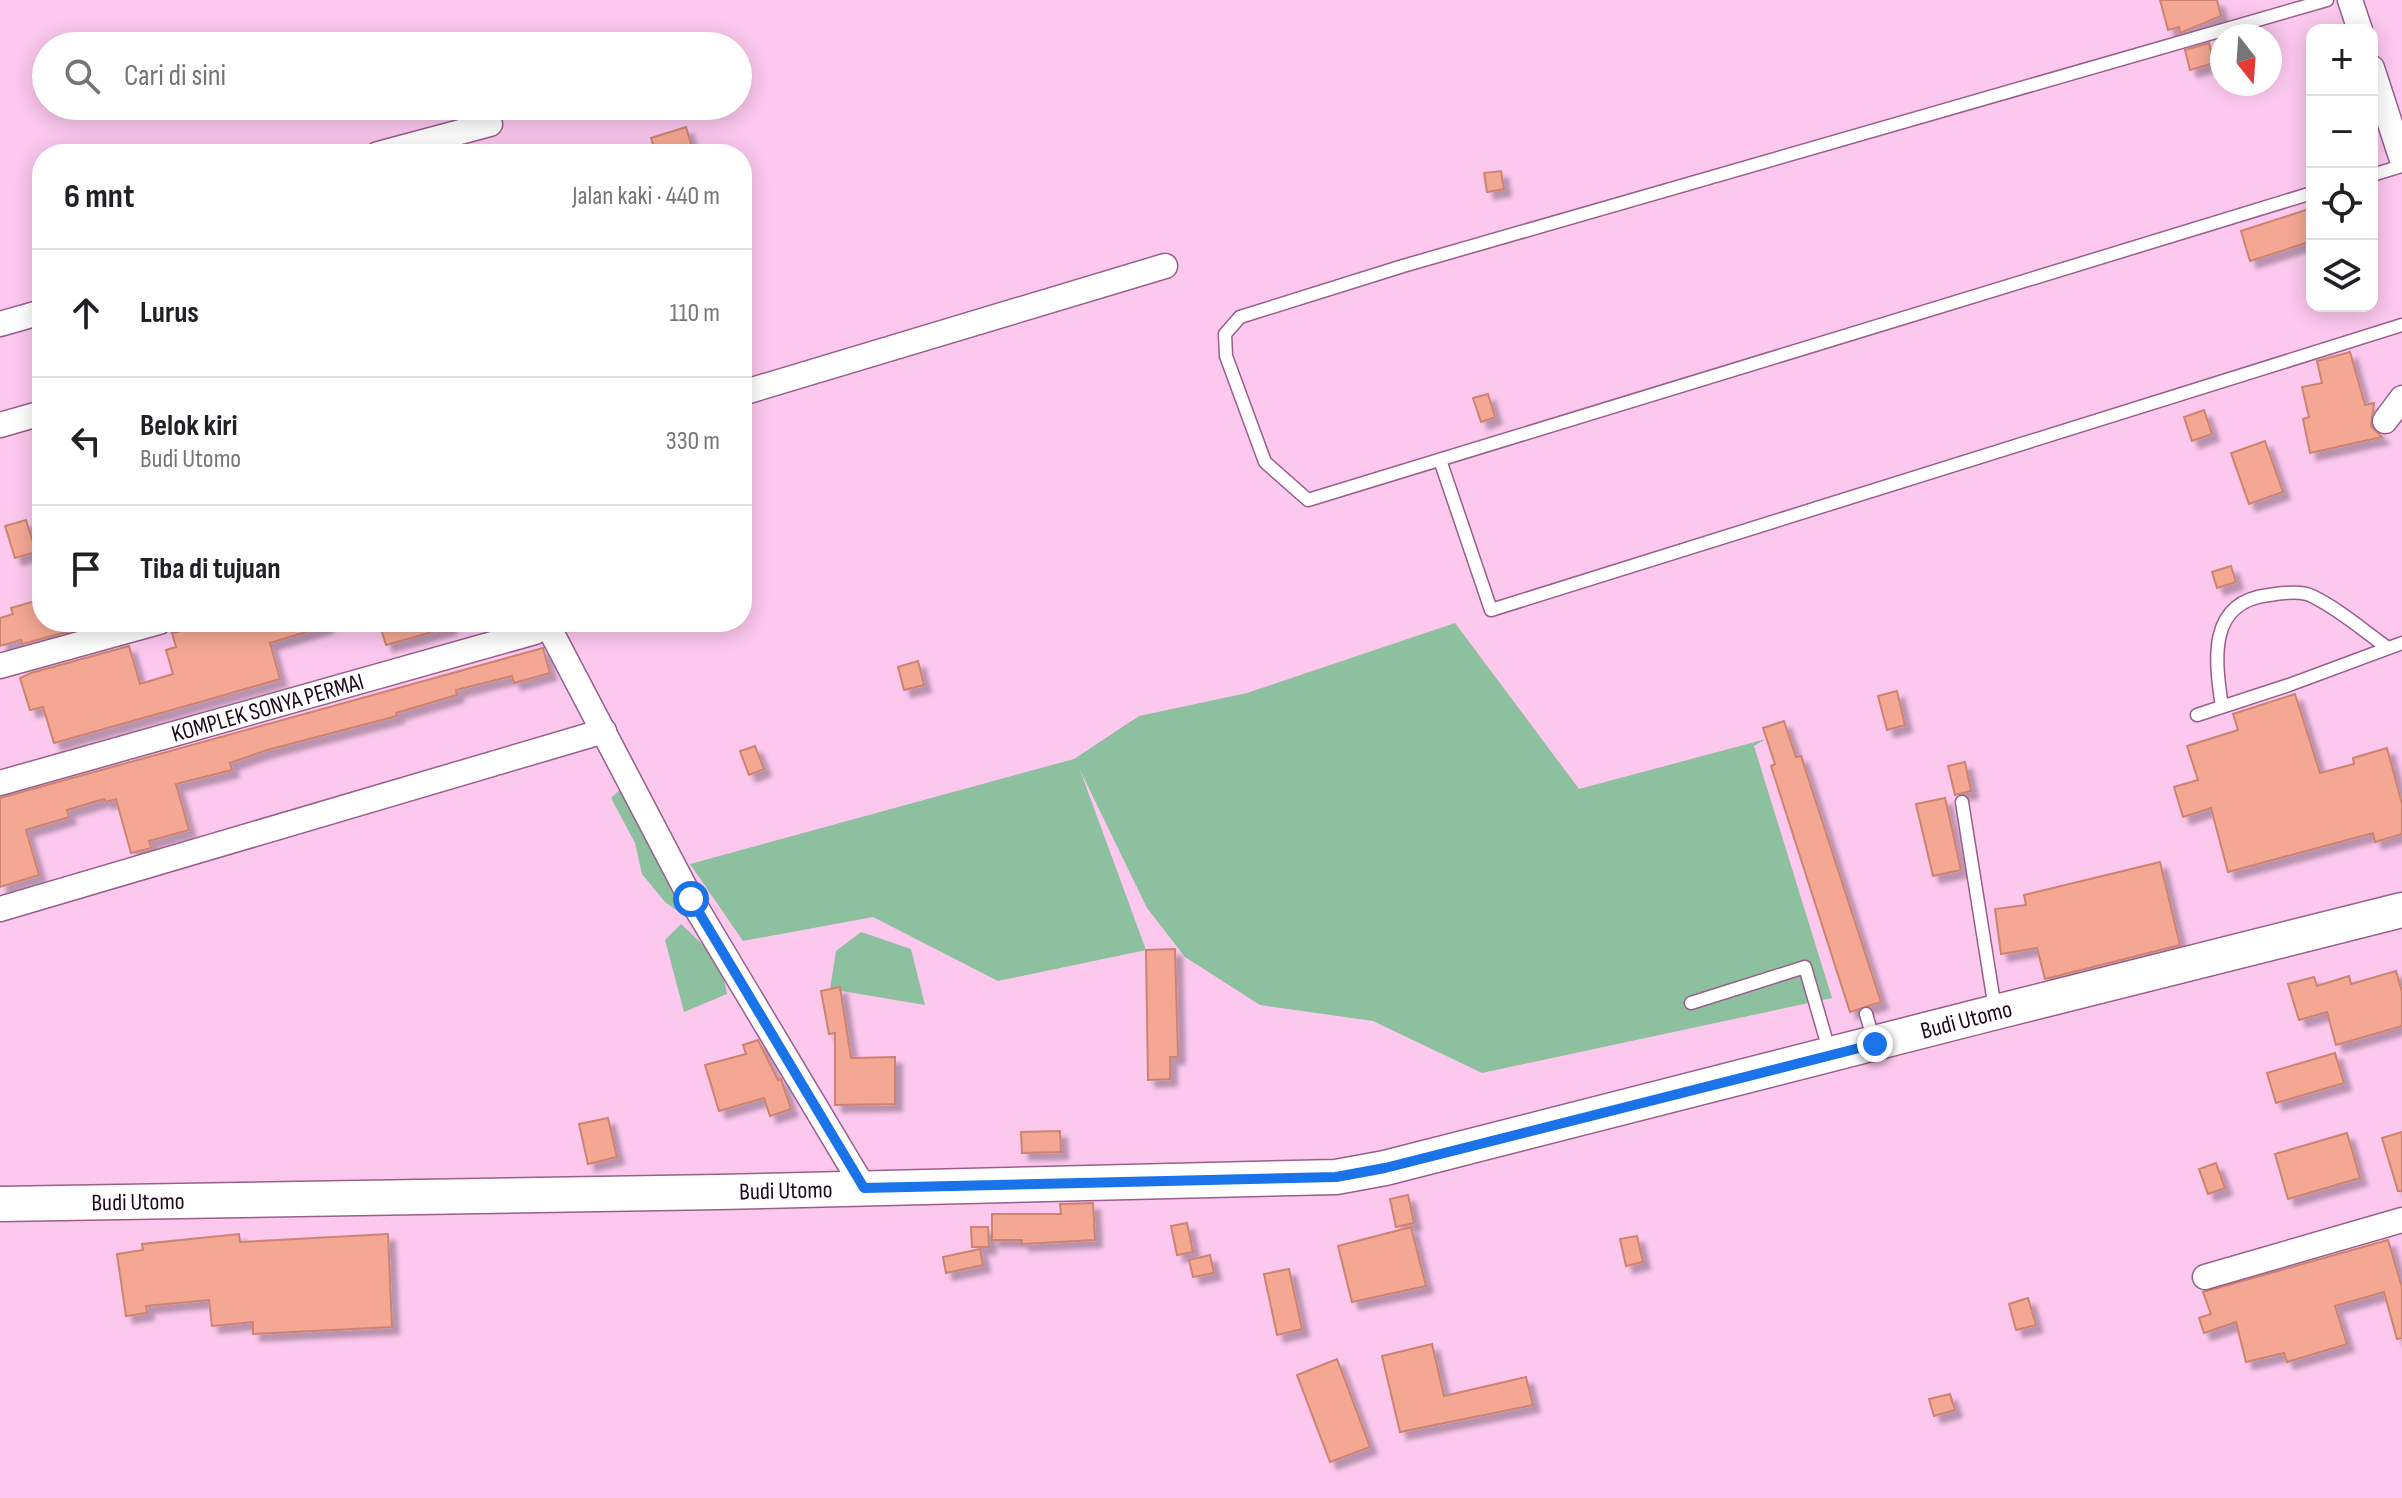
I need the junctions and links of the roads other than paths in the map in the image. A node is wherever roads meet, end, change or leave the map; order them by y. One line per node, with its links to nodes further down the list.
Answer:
1 (2327, 0): 19 (lane)
2 (2350, 0): 3 (street)
3 (2358, 24)
4 (2378, 87): 7 (street)
5 (490, 124): 6 (street)
6 (415, 144)
7 (2402, 163): 8 (lane)
8 (2378, 173)
9 (2306, 195): 19 (lane)
10 (1165, 266): 14 (street)
11 (32, 315): 12 (street)
12 (0, 324)
13 (2402, 325): 19 (lane)
14 (752, 390)
15 (2402, 398): 17 (street)
16 (32, 416): 18 (street)
17 (2385, 421)
18 (0, 425)
19 (1440, 460)
20 (123, 632): 25 (street)
21 (524, 632): 29 (street, KOMPLEK SONYA PERMAI)
22 (544, 632): 28 (street)
23 (2402, 643): 24 (lane)
24 (2388, 648): 26 (lane); 26 (lane)
25 (0, 666)
26 (2222, 707): 27 (lane)
27 (2197, 715)
28 (604, 731): 31 (street); 36 (street)
29 (0, 783)
30 (1962, 802): 34 (lane)
31 (0, 909)
32 (2402, 910): 34 (street, Budi Utomo)
33 (1691, 1003): 35 (lane)
34 (1995, 1012): 35 (street, Budi Utomo)
35 (1831, 1056): 36 (street, Budi Utomo)
36 (864, 1188): 37 (street, Budi Utomo)
37 (0, 1204)
38 (2402, 1220): 39 (street)
39 (2205, 1277)

